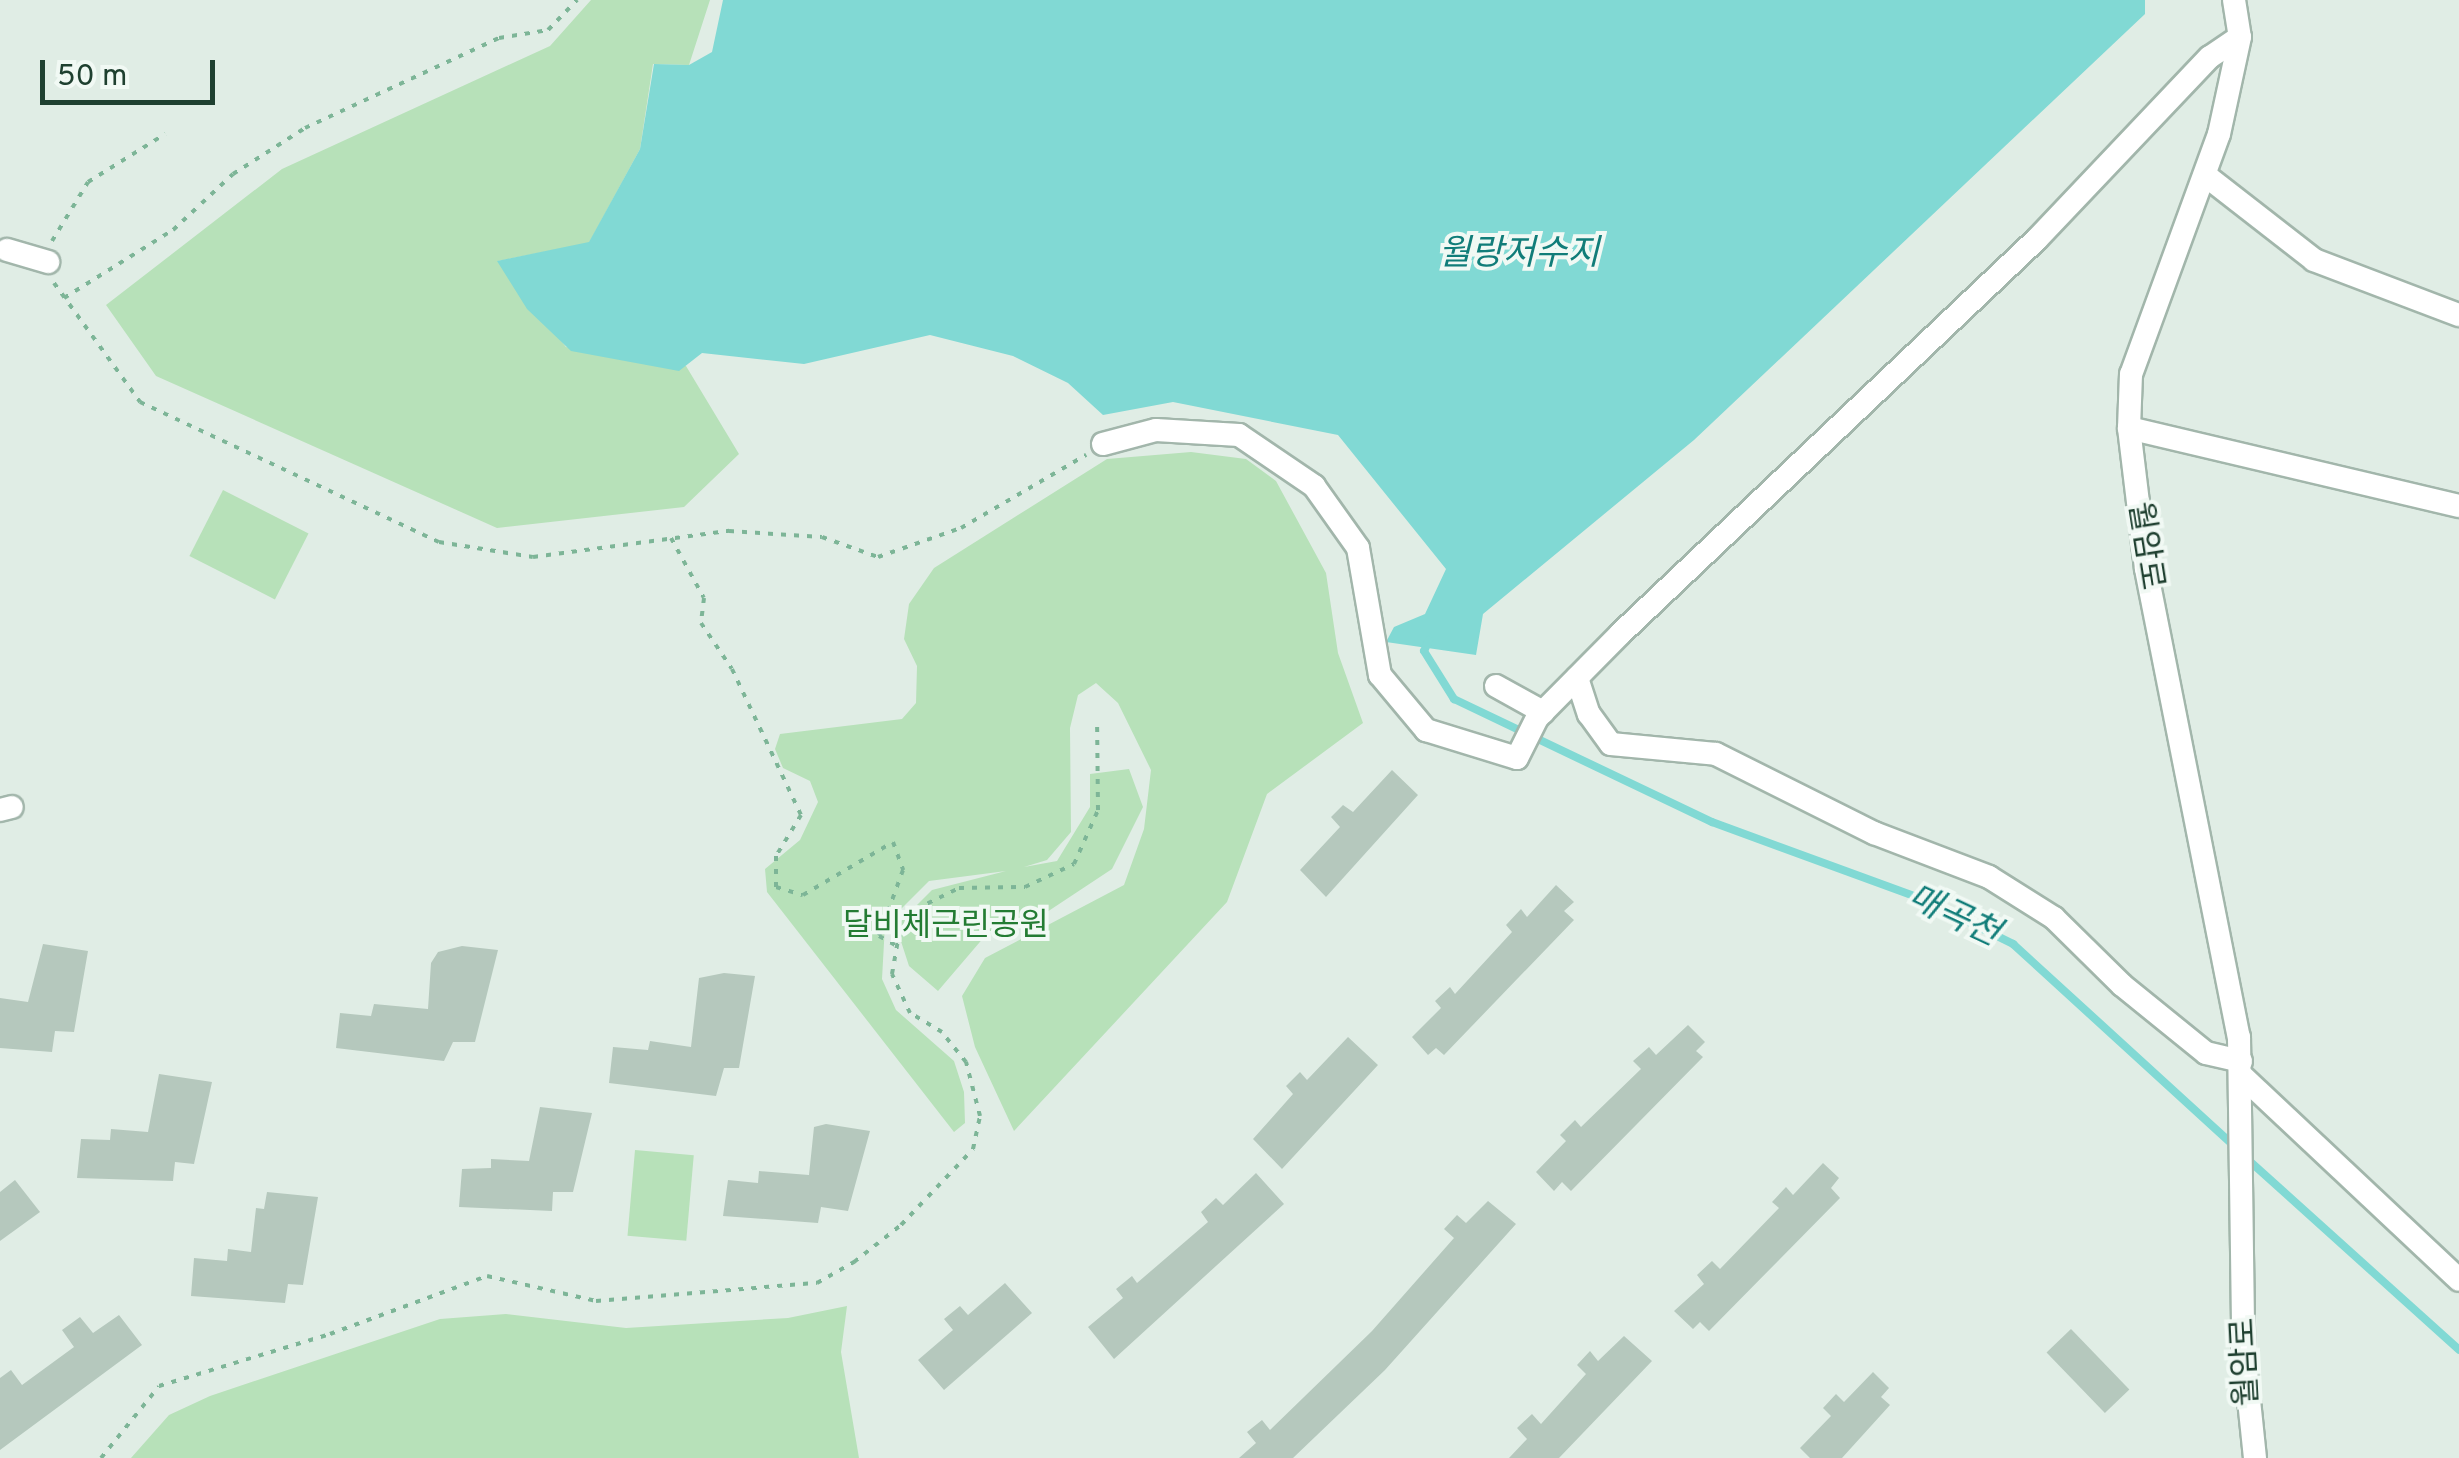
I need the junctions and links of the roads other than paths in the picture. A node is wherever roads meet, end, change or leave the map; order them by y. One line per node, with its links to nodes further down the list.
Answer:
1 (2234, 0): 2 (street, 월암로)
2 (2240, 37): 3 (street, 월암로); 10 (street)
3 (2204, 176): 6 (street); 7 (street, 월암로)
4 (2, 253): 5 (street)
5 (48, 262)
6 (2459, 315)
7 (2129, 428): 9 (street); 13 (street, 월암로)
8 (1103, 444): 12 (street)
9 (2459, 506)
10 (1577, 678): 12 (street); 13 (street)
11 (1496, 686): 12 (street)
12 (1539, 718)
13 (2241, 1068): 14 (street); 15 (street, 월암로)
14 (2459, 1280)
15 (2255, 1458)

